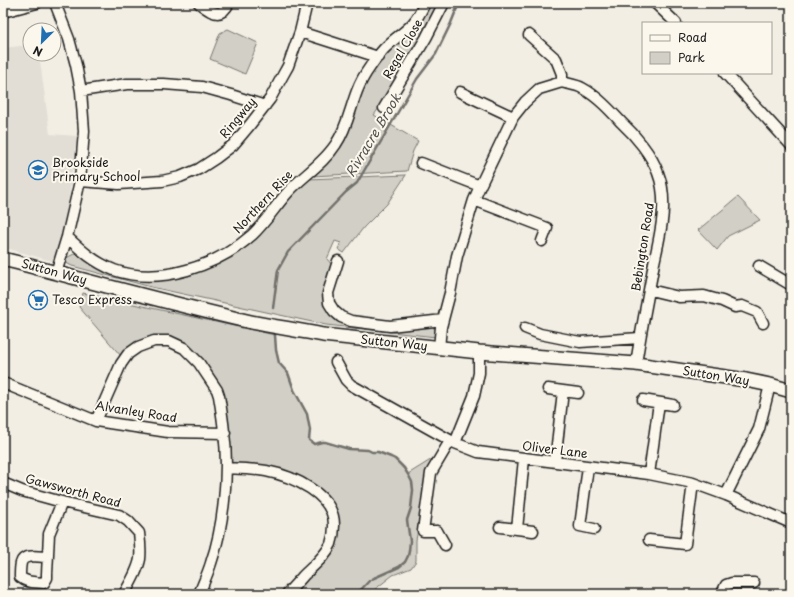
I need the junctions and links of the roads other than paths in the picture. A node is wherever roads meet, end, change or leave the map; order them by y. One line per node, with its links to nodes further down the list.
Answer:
1 (37, 3): 9 (street)
2 (55, 3): 16 (street)
3 (199, 3): 4 (street)
4 (229, 3)
5 (307, 3): 11 (street, Ringway)
6 (425, 3): 13 (street, Northern Rise)
7 (444, 3): 19 (street, Regal Close)
8 (655, 3): 10 (street)
9 (3, 12)
10 (675, 22)
11 (300, 32): 13 (street); 18 (street, Ringway)
12 (529, 35): 15 (street)
13 (378, 57): 26 (street, Northern Rise)
14 (726, 74): 21 (street)
15 (562, 82): 20 (street); 33 (street, Bebington Road)
16 (81, 91): 18 (street); 23 (street)
17 (460, 92): 20 (street)
18 (264, 106): 23 (street, Ringway)
19 (384, 108)
20 (514, 117): 24 (street)
21 (791, 145)
22 (421, 163): 24 (street)
23 (80, 181): 26 (street)
24 (480, 186): 25 (street)
25 (474, 200): 27 (street); 34 (street)
26 (67, 237): 31 (street)
27 (542, 242)
28 (3, 259): 31 (main road, Sutton Way)
29 (338, 261): 34 (street)
30 (759, 266): 32 (street)
31 (56, 273): 38 (main road, Sutton Way)
32 (791, 286)
33 (650, 290): 35 (street); 37 (street, Bebington Road)
34 (443, 320): 38 (street)
35 (762, 322)
36 (526, 328): 37 (street)
37 (640, 338): 41 (street, Bebington Road)
38 (439, 348): 39 (main road, Sutton Way)
39 (479, 352): 41 (main road, Sutton Way); 53 (street)
40 (336, 362): 53 (street, Oliver Lane)
41 (636, 364): 43 (main road, Sutton Way)
42 (3, 383): 51 (street, Alvanley Road)
43 (770, 385): 46 (main road, Sutton Way); 61 (street)
44 (548, 389): 45 (street)
45 (563, 391): 47 (street); 55 (street)
46 (791, 391)
47 (578, 393)
48 (643, 400): 49 (street)
49 (659, 403): 50 (street); 58 (street)
50 (673, 405)
51 (96, 421): 52 (street, Alvanley Road); 52 (street)
52 (225, 433): 57 (street)
53 (452, 442): 54 (street, Oliver Lane); 69 (street)
54 (524, 459): 55 (street, Oliver Lane); 65 (street)
55 (555, 462): 56 (street, Oliver Lane)
56 (588, 467): 58 (street, Oliver Lane); 66 (street)
57 (226, 468): 73 (street); 74 (street)
58 (649, 474): 60 (street, Oliver Lane)
59 (3, 482): 62 (street, Gawsworth Road)
60 (692, 483): 61 (street, Oliver Lane); 68 (street)
61 (726, 495): 63 (street, Oliver Lane)
62 (62, 502): 70 (street); 72 (street, Gawsworth Road)
63 (791, 523)
64 (500, 527): 65 (street)
65 (517, 529): 67 (street)
66 (594, 529)
67 (533, 531)
68 (649, 540)
69 (445, 545)
70 (48, 557)
71 (754, 583): 75 (street)
72 (124, 594)
73 (199, 594)
74 (286, 594)
75 (724, 594)

